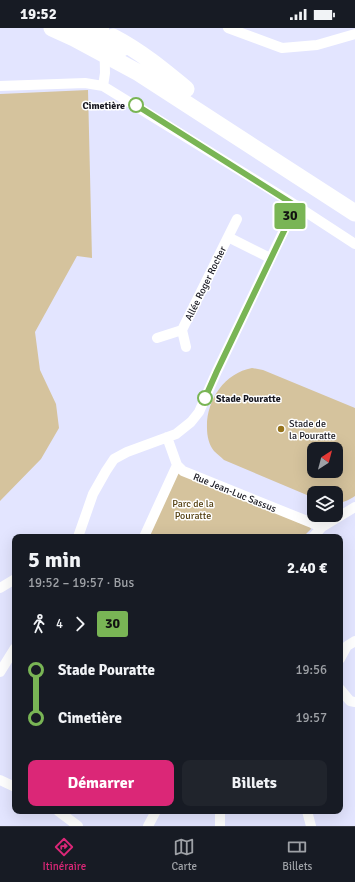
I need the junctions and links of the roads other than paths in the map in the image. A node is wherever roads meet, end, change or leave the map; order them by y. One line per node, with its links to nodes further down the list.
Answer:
1 (52, 28): 12 (highway)
2 (80, 28): 9 (highway)
3 (95, 28): 9 (highway)
4 (104, 28): 8 (street)
5 (228, 28): 6 (street)
6 (355, 34)
7 (0, 86): 8 (street)
8 (103, 86): 11 (street)
9 (186, 89): 10 (highway)
10 (355, 200)
11 (296, 206): 15 (street); 16 (street)
12 (355, 213)
13 (237, 219): 14 (street, Allée Roger Rocher)
14 (228, 237): 16 (street, Allée Roger Rocher); 17 (street, Allée Roger Rocher)
15 (355, 244)
16 (270, 258): 20 (street)
17 (182, 330): 18 (street, Allée Roger Rocher); 19 (street, Allée Roger Rocher)
18 (157, 338)
19 (186, 347)
20 (167, 437): 21 (street); 24 (street)
21 (178, 465): 23 (street, Rue Jean-Luc Sassus); 25 (street)
22 (355, 507): 23 (street)
23 (322, 527): 26 (street)
24 (79, 534)
25 (145, 534)
26 (315, 534)
27 (12, 582): 28 (street)
28 (0, 588)
29 (355, 641): 31 (street)
30 (12, 653): 32 (street)
31 (343, 653)
32 (0, 672)
33 (343, 693): 34 (street)
34 (355, 702)
35 (0, 780): 36 (street)
36 (12, 786)
37 (62, 814): 41 (street)
38 (154, 814): 42 (street)
39 (220, 814): 43 (street)
40 (308, 814): 44 (street)
41 (78, 826)
42 (148, 826)
43 (220, 826)
44 (311, 826)

